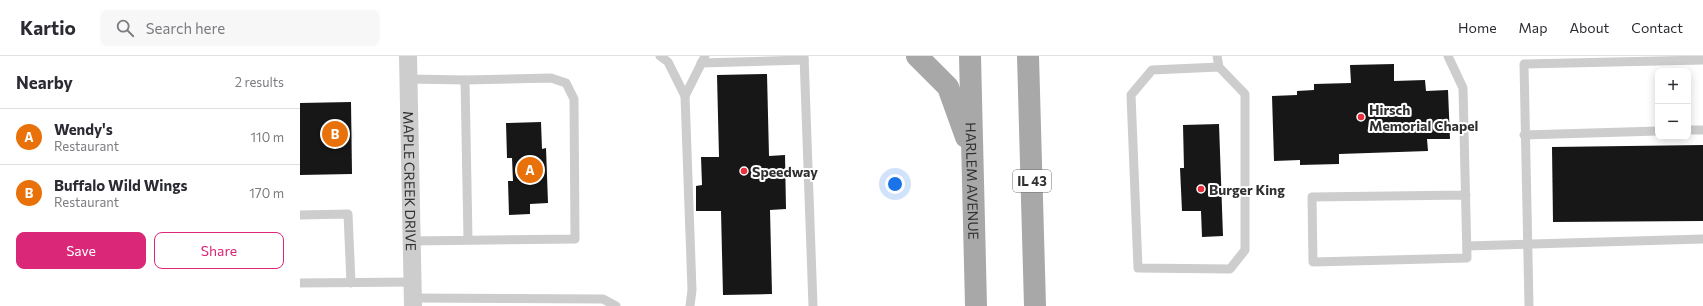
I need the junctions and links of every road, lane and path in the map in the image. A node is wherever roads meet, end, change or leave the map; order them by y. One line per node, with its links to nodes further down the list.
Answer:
1 (408, 56): 12 (street, MAPLE CREEK DRIVE)
2 (660, 56): 14 (lane)
3 (917, 56): 19 (main road)
4 (970, 56): 19 (main road, HARLEM AVENUE)
5 (1028, 56): 34 (main road, IL 43)
6 (1217, 56): 11 (lane)
7 (1448, 56): 20 (lane)
8 (804, 58): 9 (lane); 32 (lane)
9 (703, 60): 14 (lane)
10 (1703, 60): 18 (lane)
11 (1219, 67): 11 (lane)
12 (408, 79): 13 (lane); 24 (street, MAPLE CREEK DRIVE)
13 (465, 80): 23 (lane); 23 (lane)
14 (684, 96): 31 (lane)
15 (1691, 130): 16 (lane)
16 (1703, 130)
17 (1655, 131): 18 (lane)
18 (1524, 135): 25 (lane)
19 (973, 154): 33 (main road, HARLEM AVENUE)
20 (1466, 195): 26 (lane); 26 (lane)
21 (300, 215): 28 (lane)
22 (1703, 239): 25 (lane)
23 (468, 240): 24 (lane)
24 (412, 241): 29 (street, MAPLE CREEK DRIVE)
25 (1527, 244): 26 (lane); 35 (lane)
26 (1467, 246)
27 (300, 282): 28 (lane)
28 (351, 282): 29 (lane)
29 (413, 295): 30 (lane)
30 (616, 306)
31 (690, 306)
32 (814, 306)
33 (976, 306)
34 (1035, 306)
35 (1529, 306)

